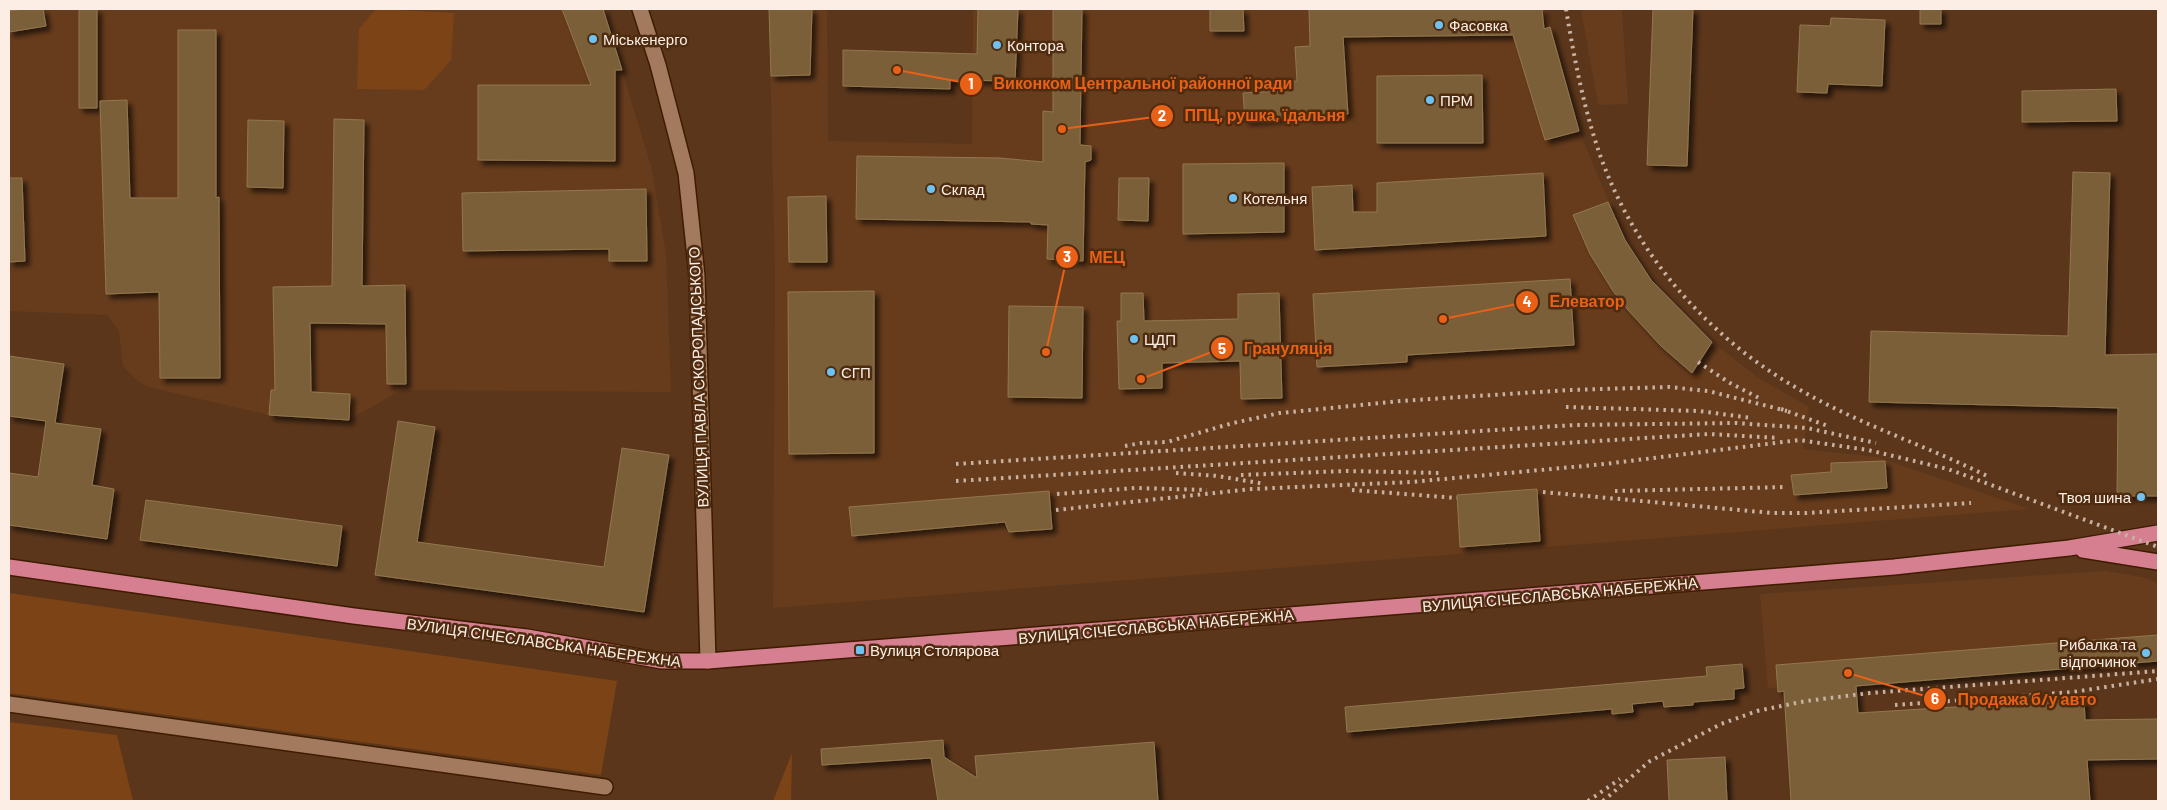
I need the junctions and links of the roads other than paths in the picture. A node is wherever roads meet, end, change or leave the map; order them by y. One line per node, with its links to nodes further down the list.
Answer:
1 (640, 9): 6 (street, ВУЛИЦЯ ПАВЛА СКОРОПАДСЬКОГО)
2 (2158, 533): 3 (main road, ВУЛИЦЯ СІЧЕСЛАВСЬКА НАБЕРЕЖНА)
3 (2069, 548): 4 (main road, ВУЛИЦЯ СІЧЕСЛАВСЬКА НАБЕРЕЖНА); 6 (main road, ВУЛИЦЯ СІЧЕСЛАВСЬКА НАБЕРЕЖНА)
4 (2158, 562)
5 (9, 567): 6 (main road, ВУЛИЦЯ СІЧЕСЛАВСЬКА НАБЕРЕЖНА)
6 (708, 661)
7 (9, 704): 8 (street)
8 (605, 787)

